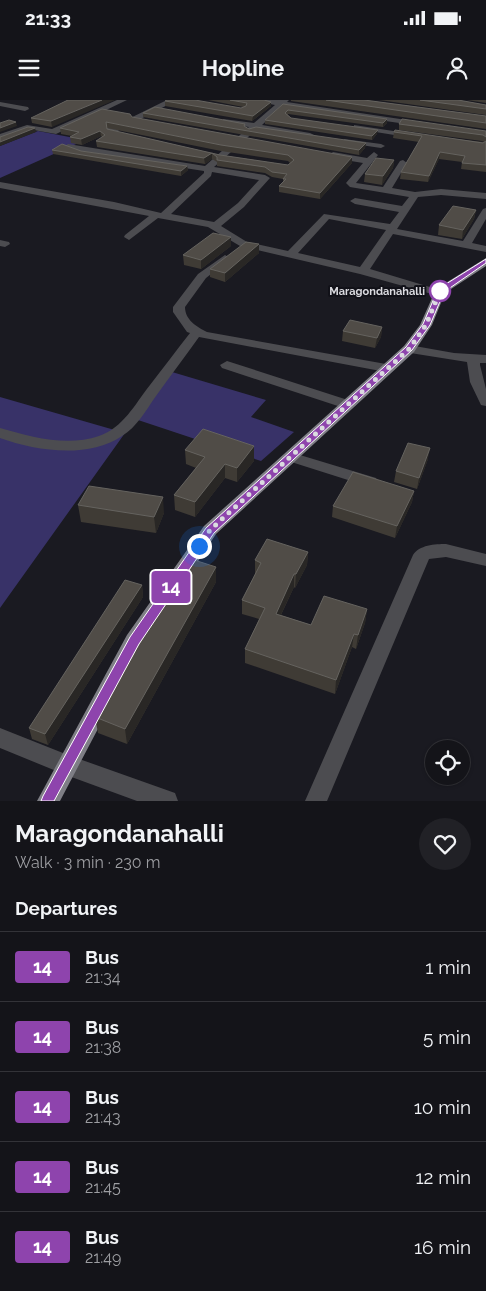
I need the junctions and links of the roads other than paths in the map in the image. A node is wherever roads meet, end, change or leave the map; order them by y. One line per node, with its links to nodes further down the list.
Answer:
1 (123, 100): 16 (street)
2 (172, 100): 6 (street)
3 (254, 100): 4 (street)
4 (283, 102): 9 (street); 14 (street)
5 (0, 104): 7 (street)
6 (156, 108): 8 (street); 10 (street)
7 (25, 109)
8 (174, 111)
9 (351, 117): 13 (street); 18 (street)
10 (135, 119): 12 (street); 15 (street)
11 (219, 119): 14 (street)
12 (154, 123)
13 (429, 125)
14 (254, 126): 17 (street); 20 (street)
15 (129, 135)
16 (2, 136)
17 (323, 137)
18 (425, 137)
19 (230, 138): 20 (street)
20 (244, 140): 32 (street)
21 (342, 140): 29 (street)
22 (94, 143): 25 (street)
23 (68, 147): 25 (street)
24 (132, 148): 28 (street)
25 (82, 150): 28 (street)
26 (323, 153): 29 (street)
27 (169, 154): 30 (street)
28 (121, 156): 30 (street)
29 (369, 161): 34 (street)
30 (158, 162): 32 (street)
31 (403, 163): 34 (street)
32 (208, 170): 40 (street); 41 (street)
33 (2, 187): 40 (street)
34 (386, 190): 35 (street)
35 (415, 195): 36 (street); 38 (street)
36 (486, 196)
37 (355, 201): 38 (street)
38 (406, 210): 42 (street)
39 (486, 211): 45 (street)
40 (160, 216): 41 (street); 43 (street)
41 (214, 226): 44 (street)
42 (392, 229): 45 (street); 47 (street); 49 (street)
43 (130, 237)
44 (244, 244): 47 (street); 51 (street)
45 (466, 245): 46 (street)
46 (486, 249)
47 (290, 255): 49 (street)
48 (486, 262): 50 (main road)
49 (363, 271): 50 (street)
50 (439, 294): 52 (main road)
51 (197, 332): 55 (street); 58 (street)
52 (409, 349): 53 (street); 55 (main road)
53 (480, 359): 56 (street)
54 (228, 366): 57 (street)
55 (386, 368): 57 (main road)
56 (486, 402)
57 (349, 405): 59 (main road)
58 (0, 433)
59 (290, 457): 60 (street); 63 (main road)
60 (384, 486)
61 (486, 560): 66 (street)
62 (0, 738): 63 (street)
63 (66, 766): 64 (main road); 65 (street)
64 (48, 801)
65 (167, 801)
66 (316, 801)

